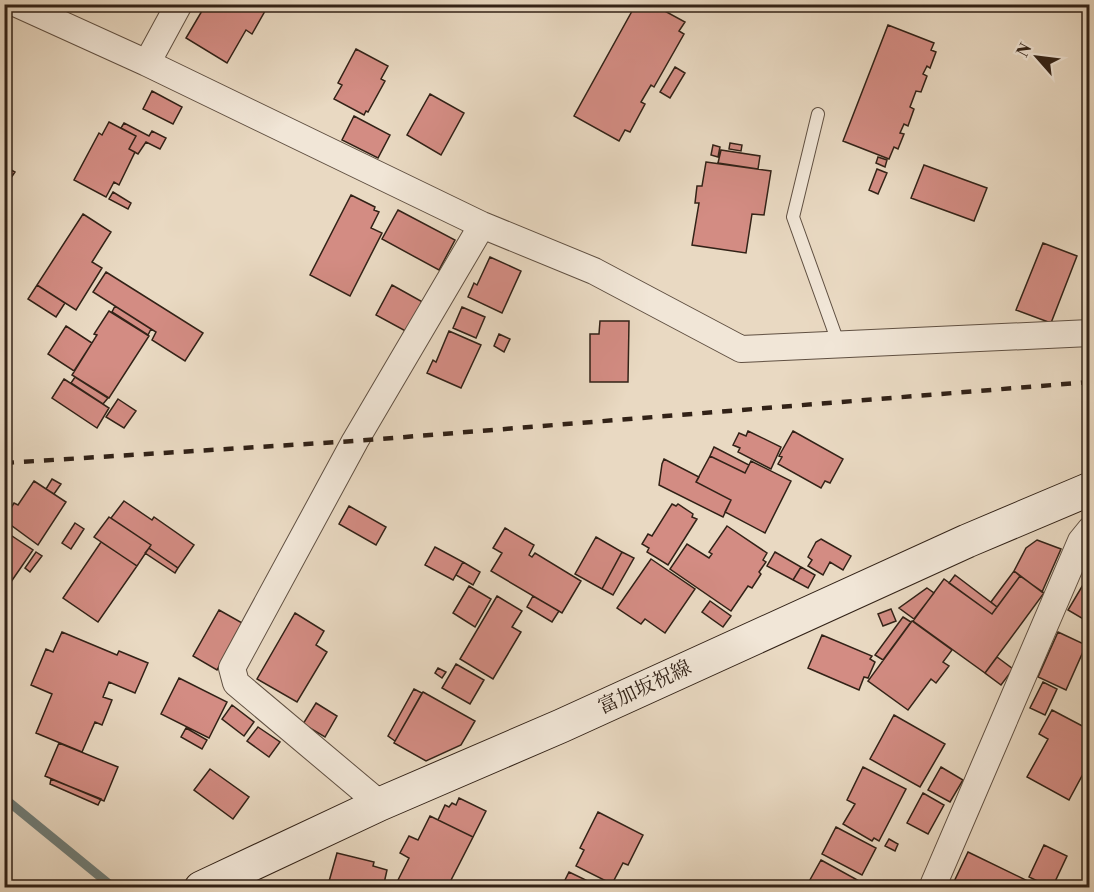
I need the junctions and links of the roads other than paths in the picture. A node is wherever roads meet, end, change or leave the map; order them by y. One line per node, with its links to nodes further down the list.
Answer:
1 (17, 4): 3 (street)
2 (179, 4): 3 (street)
3 (147, 63): 5 (street)
4 (818, 114): 7 (lane)
5 (482, 225): 7 (street); 10 (street)
6 (1089, 333): 7 (street)
7 (839, 345)
8 (1089, 489): 10 (main road, 富加坂祝線)
9 (1089, 530): 13 (street)
10 (380, 804): 11 (main road, 富加坂祝線)
11 (240, 882): 12 (main road, 富加坂祝線)
12 (201, 888)
13 (932, 888)

